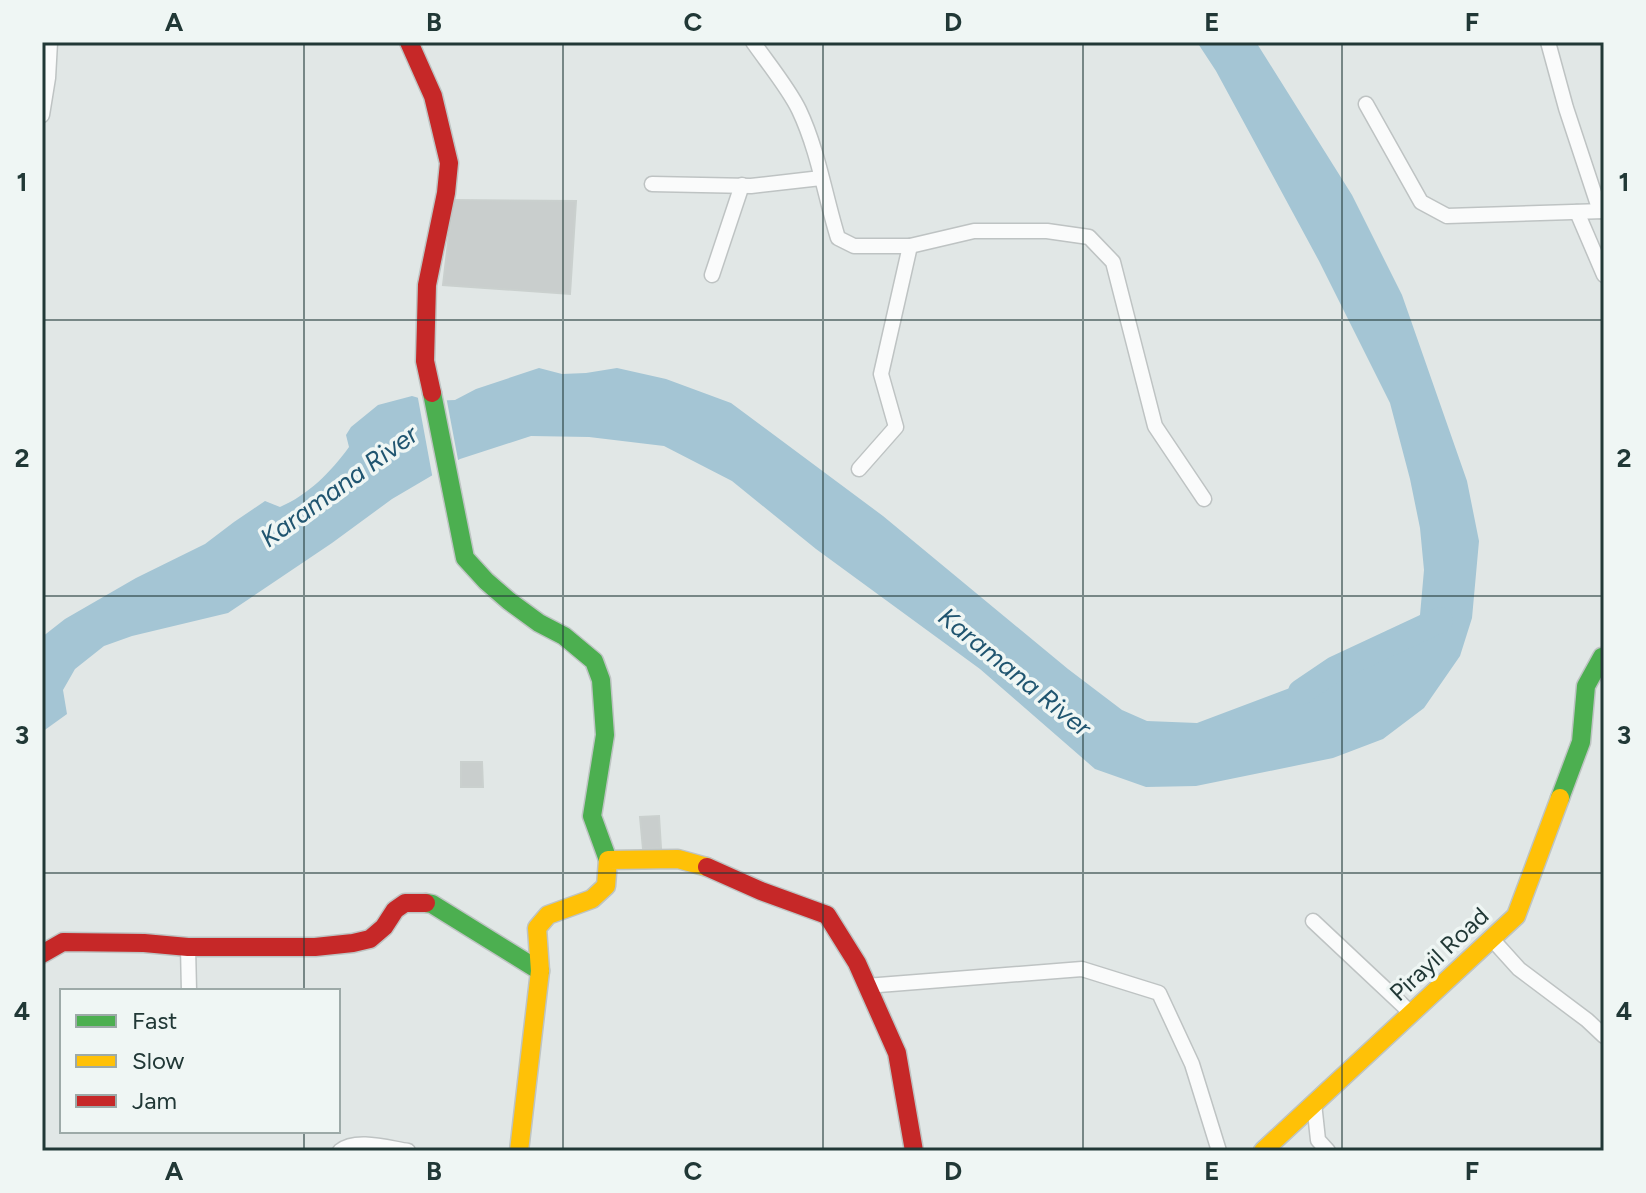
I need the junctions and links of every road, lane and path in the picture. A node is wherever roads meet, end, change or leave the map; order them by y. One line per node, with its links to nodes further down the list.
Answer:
1 (50, 42): 6 (street)
2 (409, 42): 18 (street)
3 (753, 42): 7 (street)
4 (1548, 42): 10 (street)
5 (1366, 104): 11 (street)
6 (42, 115)
7 (821, 178): 9 (street); 12 (street)
8 (652, 184): 9 (street)
9 (742, 185): 13 (street)
10 (1602, 211): 11 (street)
11 (1577, 212): 14 (street)
12 (910, 246): 15 (street); 16 (street)
13 (712, 275)
14 (1604, 275)
15 (859, 469)
16 (1204, 499)
17 (1604, 657): 20 (street, Pirayil Road)
18 (608, 860): 23 (street); 24 (street)
19 (1313, 921): 26 (street)
20 (1491, 938): 26 (street, Pirayil Road); 27 (street)
21 (188, 947): 22 (street); 23 (street); 25 (street)
22 (42, 954)
23 (540, 971): 31 (street)
24 (866, 986): 32 (street); 33 (street)
25 (189, 989)
26 (1411, 1013): 28 (street, Pirayil Road)
27 (1604, 1036)
28 (1314, 1103): 34 (street, Pirayil Road); 35 (street)
29 (340, 1151): 30 (street)
30 (408, 1151)
31 (519, 1151)
32 (914, 1151)
33 (1219, 1151)
34 (1263, 1151)
35 (1328, 1151)

